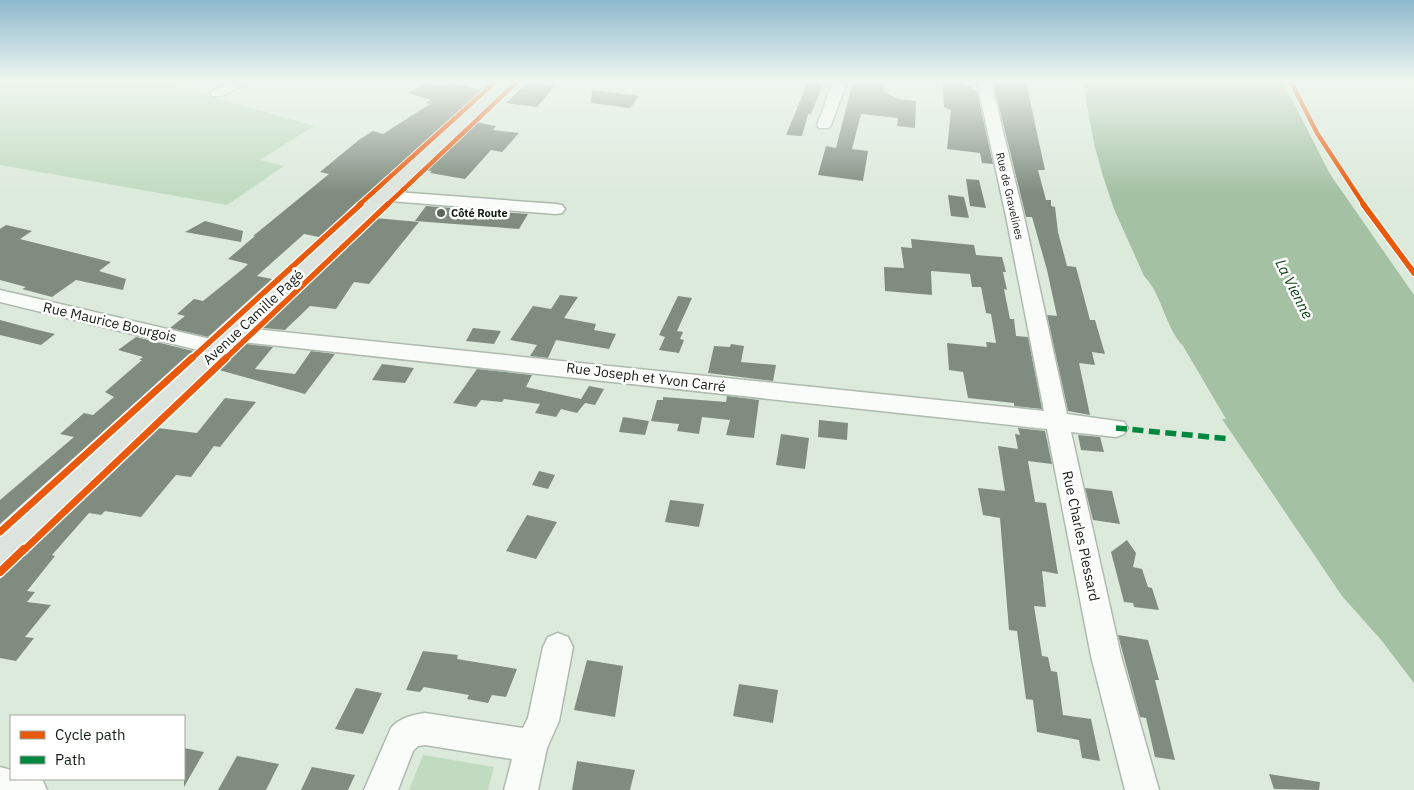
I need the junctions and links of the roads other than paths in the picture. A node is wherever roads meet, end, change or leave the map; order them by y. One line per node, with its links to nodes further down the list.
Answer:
1 (466, 119): 5 (main road, Avenue Camille Pagé)
2 (826, 119): 4 (street)
3 (992, 119): 7 (street, Rue de Gravelines)
4 (824, 124)
5 (383, 196): 6 (street); 9 (main road, Avenue Camille Pagé)
6 (556, 209)
7 (1028, 281): 10 (street, Rue Charles Plessard)
8 (0, 296): 9 (street, Rue Maurice Bourgois)
9 (227, 341): 10 (street, Rue Joseph et Yvon Carré); 12 (main road, Avenue Camille Pagé)
10 (1057, 422): 11 (street, Rue Joseph et Yvon Carré); 19 (street, Rue Charles Plessard)
11 (1116, 428)
12 (0, 552)
13 (558, 646): 14 (street)
14 (531, 746): 17 (street); 18 (street)
15 (0, 784): 16 (street)
16 (30, 790)
17 (381, 790)
18 (521, 790)
19 (1142, 790)

